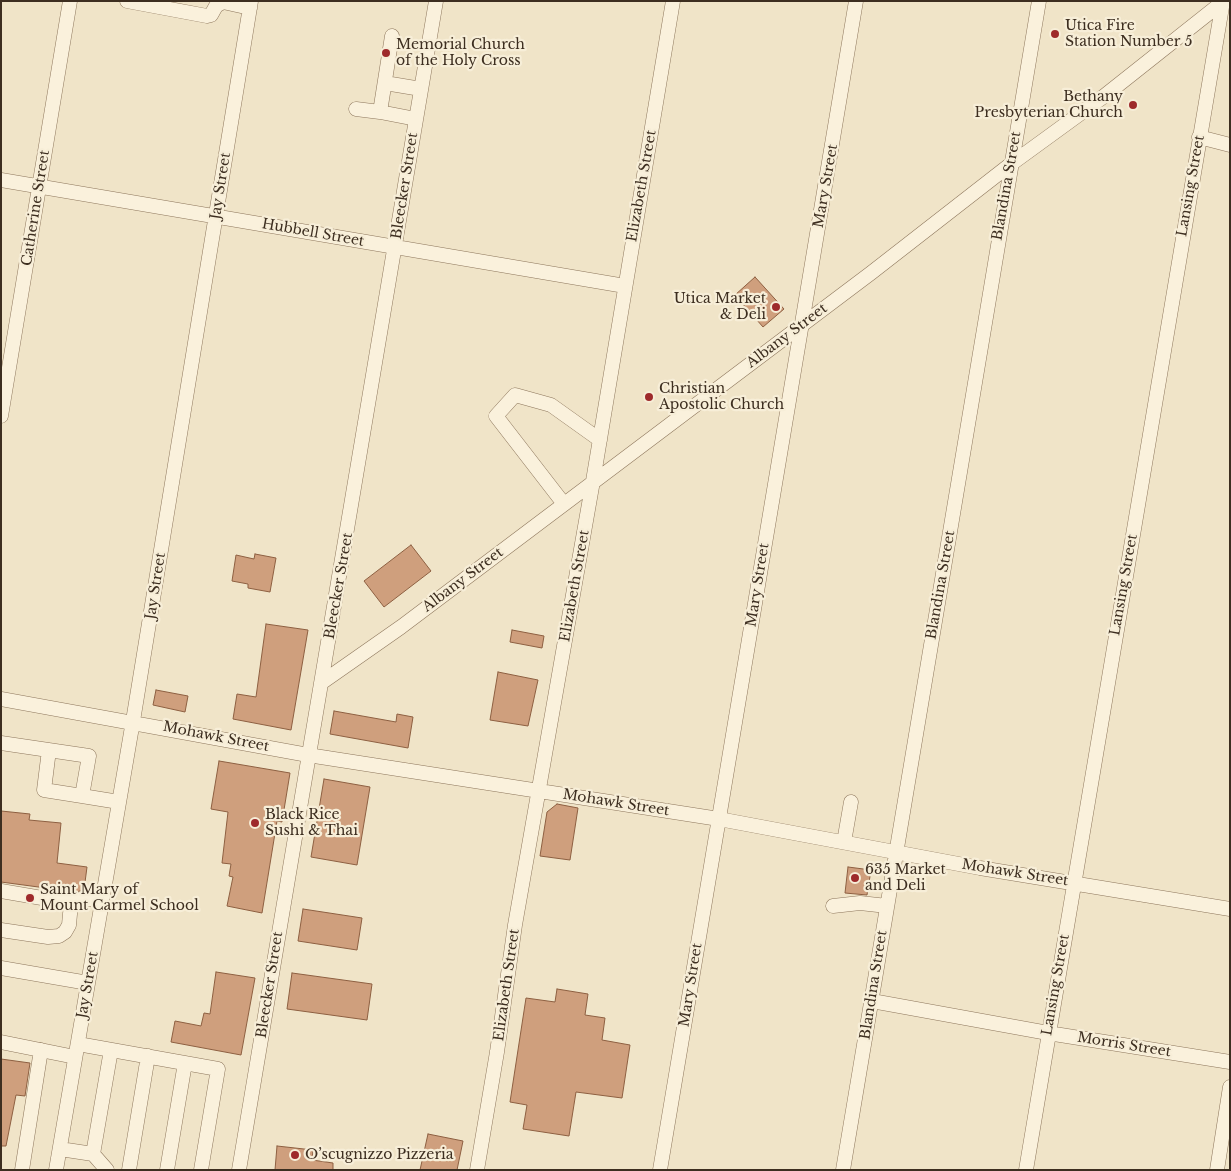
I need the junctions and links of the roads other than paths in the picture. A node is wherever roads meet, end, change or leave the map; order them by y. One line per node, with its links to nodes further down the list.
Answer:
1 (70, 1): 20 (street, Catherine Street)
2 (127, 1): 3 (street)
3 (223, 1): 9 (street)
4 (436, 1): 12 (street, Bleecker Street)
5 (673, 1): 23 (street, Elizabeth Street)
6 (856, 1): 24 (street, Mary Street)
7 (1039, 1): 18 (street, Blandina Street)
8 (1223, 2): 16 (street, Lansing Street); 18 (street, Albany Street)
9 (250, 5): 21 (street, Jay Street)
10 (392, 36): 11 (street)
11 (385, 82): 12 (street); 14 (street)
12 (422, 89): 15 (street, Bleecker Street)
13 (356, 108): 14 (street)
14 (380, 112): 15 (street)
15 (416, 119): 22 (street, Bleecker Street)
16 (1200, 137): 17 (street); 42 (street, Lansing Street)
17 (1230, 145)
18 (1011, 164): 24 (street, Albany Street); 41 (street, Blandina Street)
19 (1, 180): 20 (street, Hubbell Street)
20 (39, 187): 21 (street, Hubbell Street); 25 (street, Catherine Street)
21 (216, 217): 22 (street, Hubbell Street); 31 (street, Jay Street)
22 (395, 247): 23 (street, Hubbell Street); 29 (street, Bleecker Street)
23 (625, 286): 26 (street, Elizabeth Street)
24 (801, 325): 27 (street, Albany Street); 39 (street, Mary Street)
25 (1, 416)
26 (600, 440): 27 (street, Elizabeth Street); 28 (street)
27 (593, 481): 28 (street, Albany Street); 35 (street, Elizabeth Street)
28 (564, 504): 29 (street, Albany Street)
29 (321, 683): 34 (street, Bleecker Street)
30 (1, 699): 31 (street, Mohawk Street)
31 (133, 721): 34 (street, Mohawk Street); 37 (street, Jay Street)
32 (1, 743): 33 (street)
33 (49, 750): 36 (street); 36 (street)
34 (308, 755): 35 (street, Mohawk Street); 70 (street, Bleecker Street)
35 (540, 792): 39 (street, Mohawk Street); 71 (street, Elizabeth Street)
36 (82, 796): 37 (street)
37 (119, 802): 44 (street, Jay Street)
38 (851, 802): 40 (street)
39 (719, 819): 40 (street, Mohawk Street); 72 (street, Mary Street)
40 (844, 842): 41 (street, Mohawk Street)
41 (896, 851): 42 (street, Mohawk Street); 47 (street, Blandina Street)
42 (1073, 882): 48 (street, Mohawk Street); 53 (street, Lansing Street)
43 (1, 891): 45 (street)
44 (102, 900): 45 (street); 51 (street, Jay Street)
45 (71, 903): 49 (street)
46 (833, 906): 47 (street)
47 (887, 906): 52 (street, Blandina Street)
48 (1230, 909)
49 (1, 930)
50 (1, 968): 51 (street)
51 (88, 983): 56 (street, Jay Street)
52 (872, 1001): 53 (street, Morris Street); 73 (street, Blandina Street)
53 (1048, 1033): 59 (street, Morris Street); 74 (street, Lansing Street)
54 (1, 1042): 55 (street)
55 (41, 1050): 56 (street); 64 (street)
56 (76, 1050): 57 (street); 62 (street, Jay Street)
57 (111, 1050): 58 (street); 63 (street)
58 (148, 1056): 60 (street); 67 (street)
59 (1230, 1062)
60 (185, 1063): 68 (street); 69 (street)
61 (1230, 1087): 75 (street)
62 (60, 1149): 63 (street); 65 (street, Jay Street)
63 (93, 1154): 66 (street)
64 (22, 1170)
65 (56, 1170)
66 (107, 1170)
67 (129, 1170)
68 (167, 1170)
69 (201, 1170)
70 (239, 1170)
71 (477, 1170)
72 (660, 1170)
73 (843, 1170)
74 (1026, 1170)
75 (1217, 1170)

